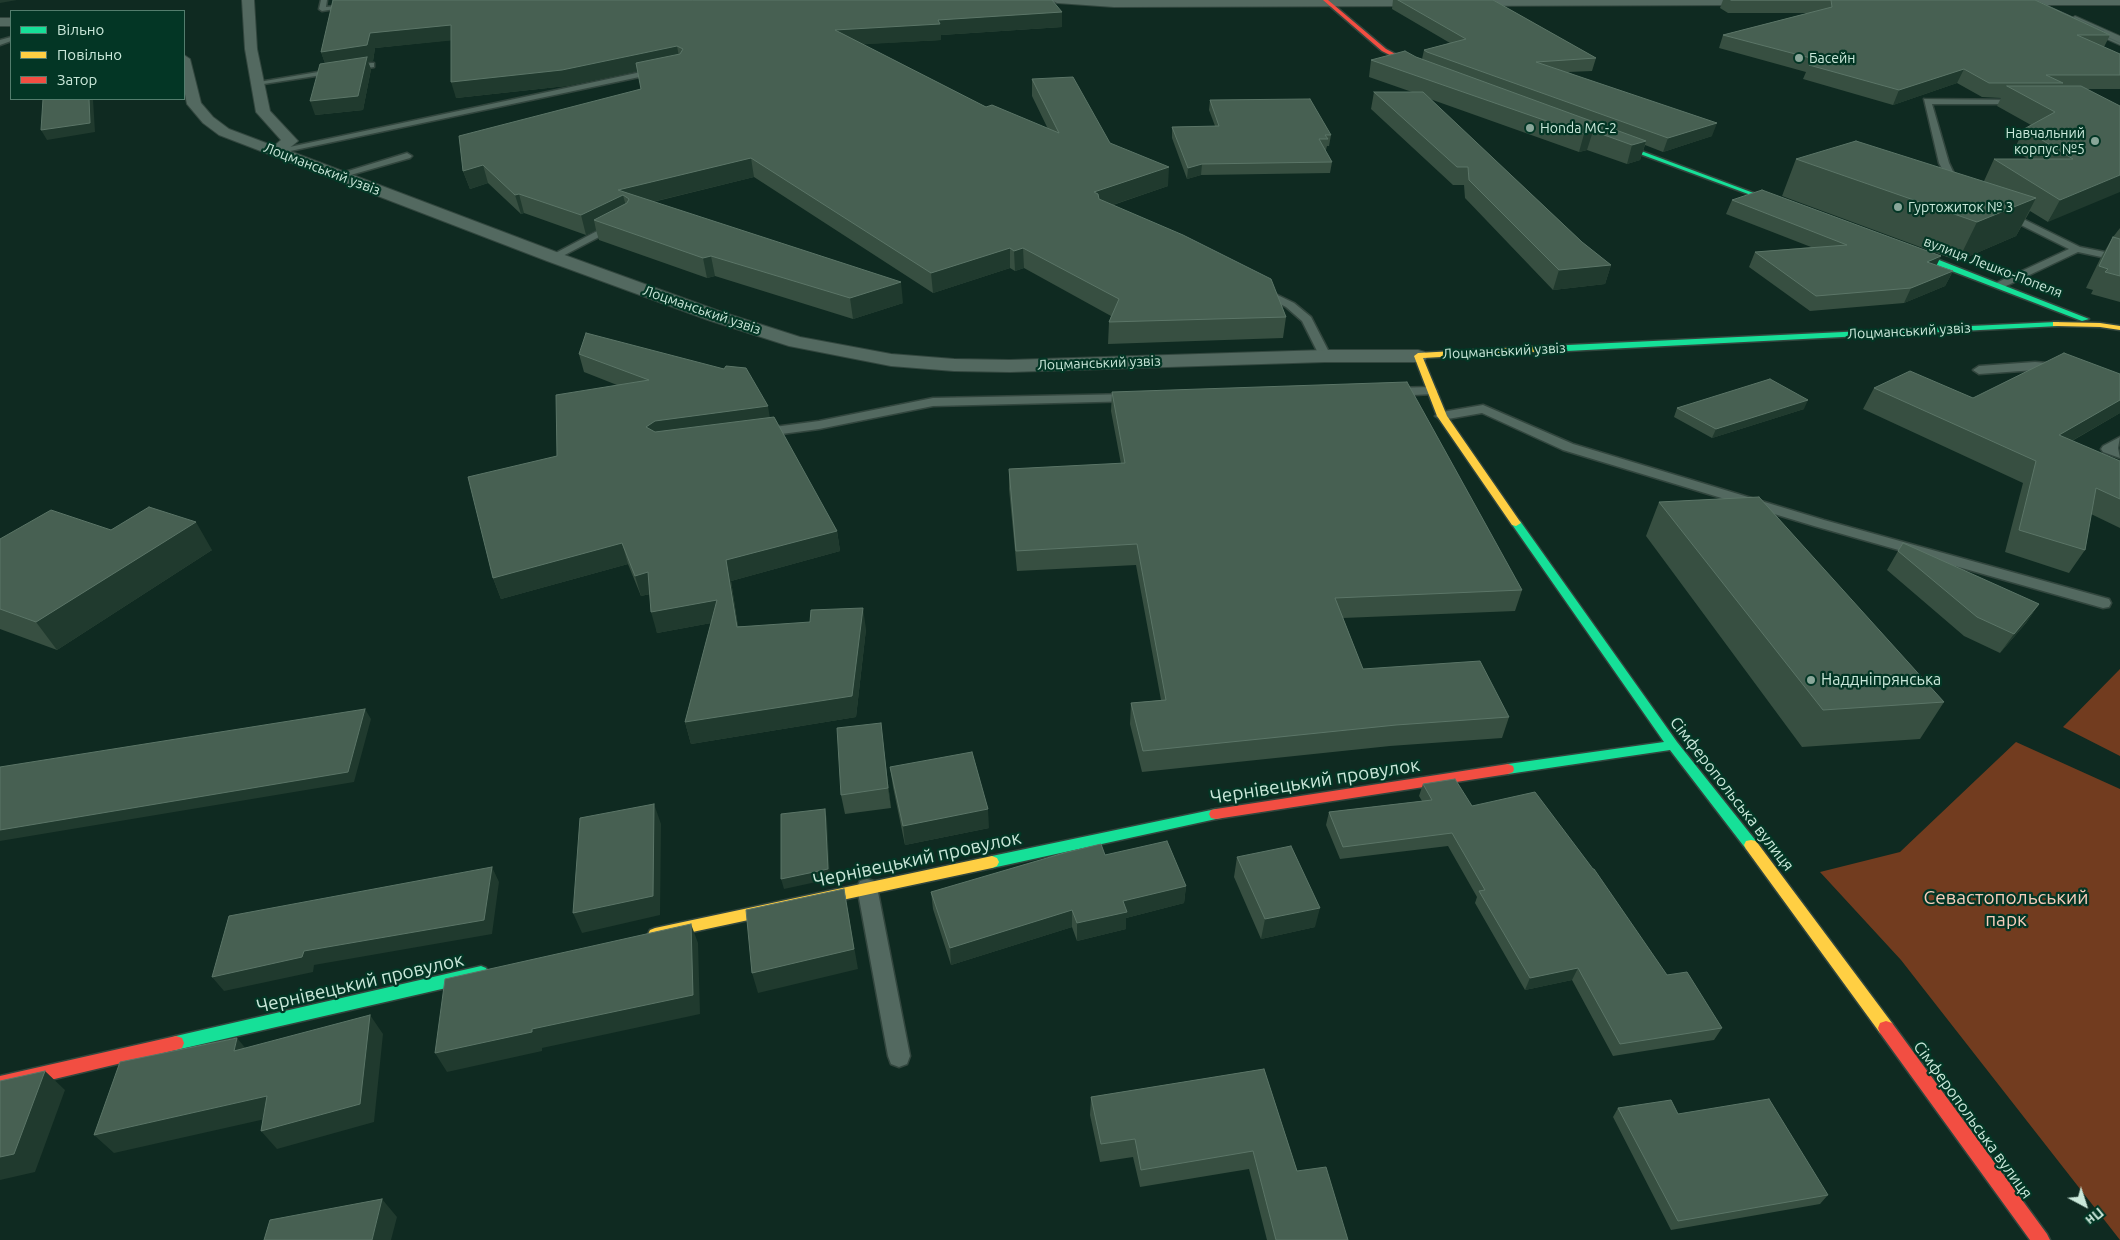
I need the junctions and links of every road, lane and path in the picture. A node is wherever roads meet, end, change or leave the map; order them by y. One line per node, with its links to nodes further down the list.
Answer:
1 (248, 0): 15 (street)
2 (324, 0): 9 (lane)
3 (1057, 0): 5 (street)
4 (2032, 1): 7 (street); 8 (street); 10 (street)
5 (1327, 2): 6 (street); 14 (street)
6 (1776, 2)
7 (1994, 2)
8 (2120, 2)
9 (359, 6)
10 (2120, 40)
11 (371, 65): 15 (lane)
12 (185, 66): 18 (street, Лоцманський узвіз)
13 (671, 68): 18 (lane)
14 (1435, 76)
15 (257, 83): 18 (street)
16 (2036, 102): 21 (lane)
17 (1595, 136): 22 (street)
18 (276, 151): 20 (street, Лоцманський узвіз)
19 (407, 156): 20 (lane)
20 (340, 175): 27 (street, Лоцманський узвіз)
21 (1966, 192)
22 (1798, 210)
23 (2000, 210): 26 (lane)
24 (628, 219): 27 (lane)
25 (1890, 244): 30 (street, вулиця Лешко-Попеля)
26 (2077, 250): 28 (lane); 30 (lane)
27 (554, 257): 33 (street, Лоцманський узвіз)
28 (2120, 258)
29 (1248, 283): 33 (lane)
30 (2000, 285): 31 (street, вулиця Лешко-Попеля)
31 (2100, 325): 32 (street); 34 (street, Лоцманський узвіз)
32 (2120, 328)
33 (1325, 356): 34 (street, Лоцманський узвіз)
34 (1418, 356): 37 (street, Сімферопольська вулиця)
35 (2071, 368): 36 (lane)
36 (1979, 370)
37 (1431, 391): 38 (lane); 40 (street, Сімферопольська вулиця)
38 (1381, 392)
39 (1142, 397): 41 (lane)
40 (1442, 416): 44 (lane); 45 (street, Сімферопольська вулиця)
41 (749, 434)
42 (2120, 441): 43 (lane)
43 (2120, 454)
44 (2103, 603)
45 (1673, 746): 46 (street, Чернівецький провулок); 51 (street, Сімферопольська вулиця)
46 (867, 888): 47 (street, Чернівецький провулок); 49 (lane)
47 (647, 935)
48 (492, 971): 50 (street, Чернівецький провулок)
49 (899, 1056)
50 (0, 1084)
51 (2041, 1240)

